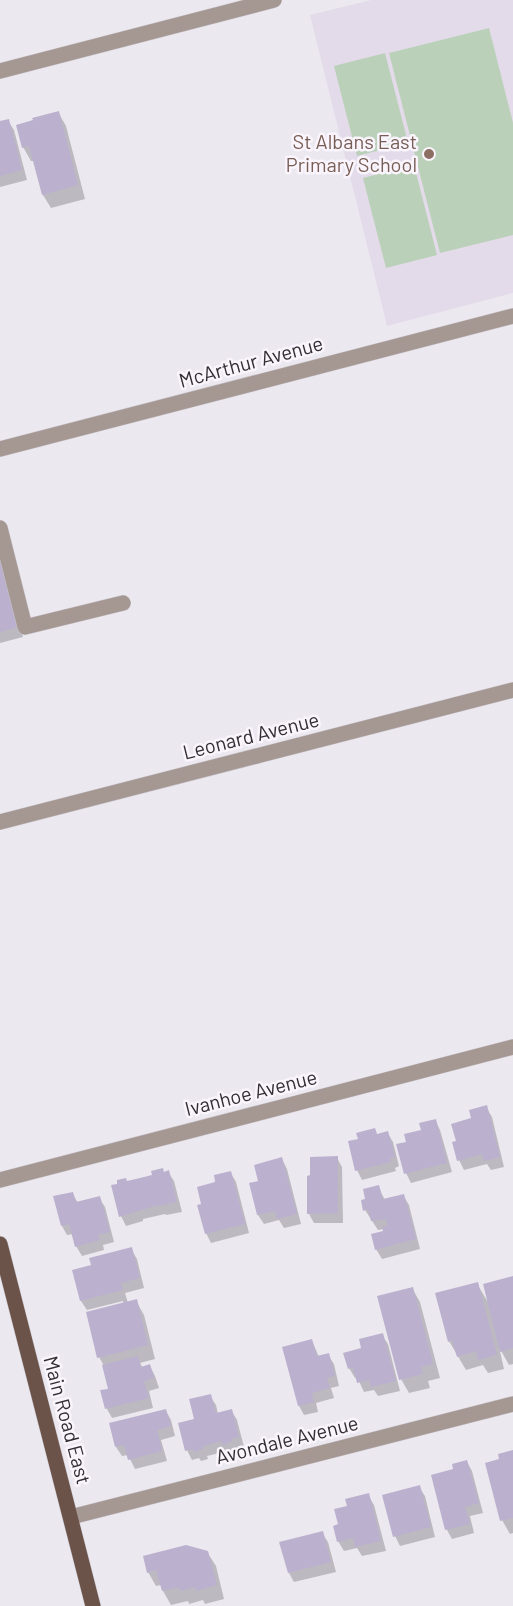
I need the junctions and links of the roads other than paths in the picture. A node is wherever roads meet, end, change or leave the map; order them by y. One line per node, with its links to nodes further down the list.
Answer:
1 (274, 0): 2 (street)
2 (0, 70)
3 (513, 316): 4 (street, McArthur Avenue)
4 (0, 449)
5 (0, 528): 6 (street)
6 (123, 603)
7 (513, 690): 8 (street, Leonard Avenue)
8 (0, 822)
9 (513, 1047): 10 (street, Ivanhoe Avenue)
10 (0, 1180)
11 (0, 1244): 13 (main road, Main Road East)
12 (513, 1404): 13 (street, Avondale Avenue)
13 (71, 1517): 14 (main road, Main Road East)
14 (93, 1606)

